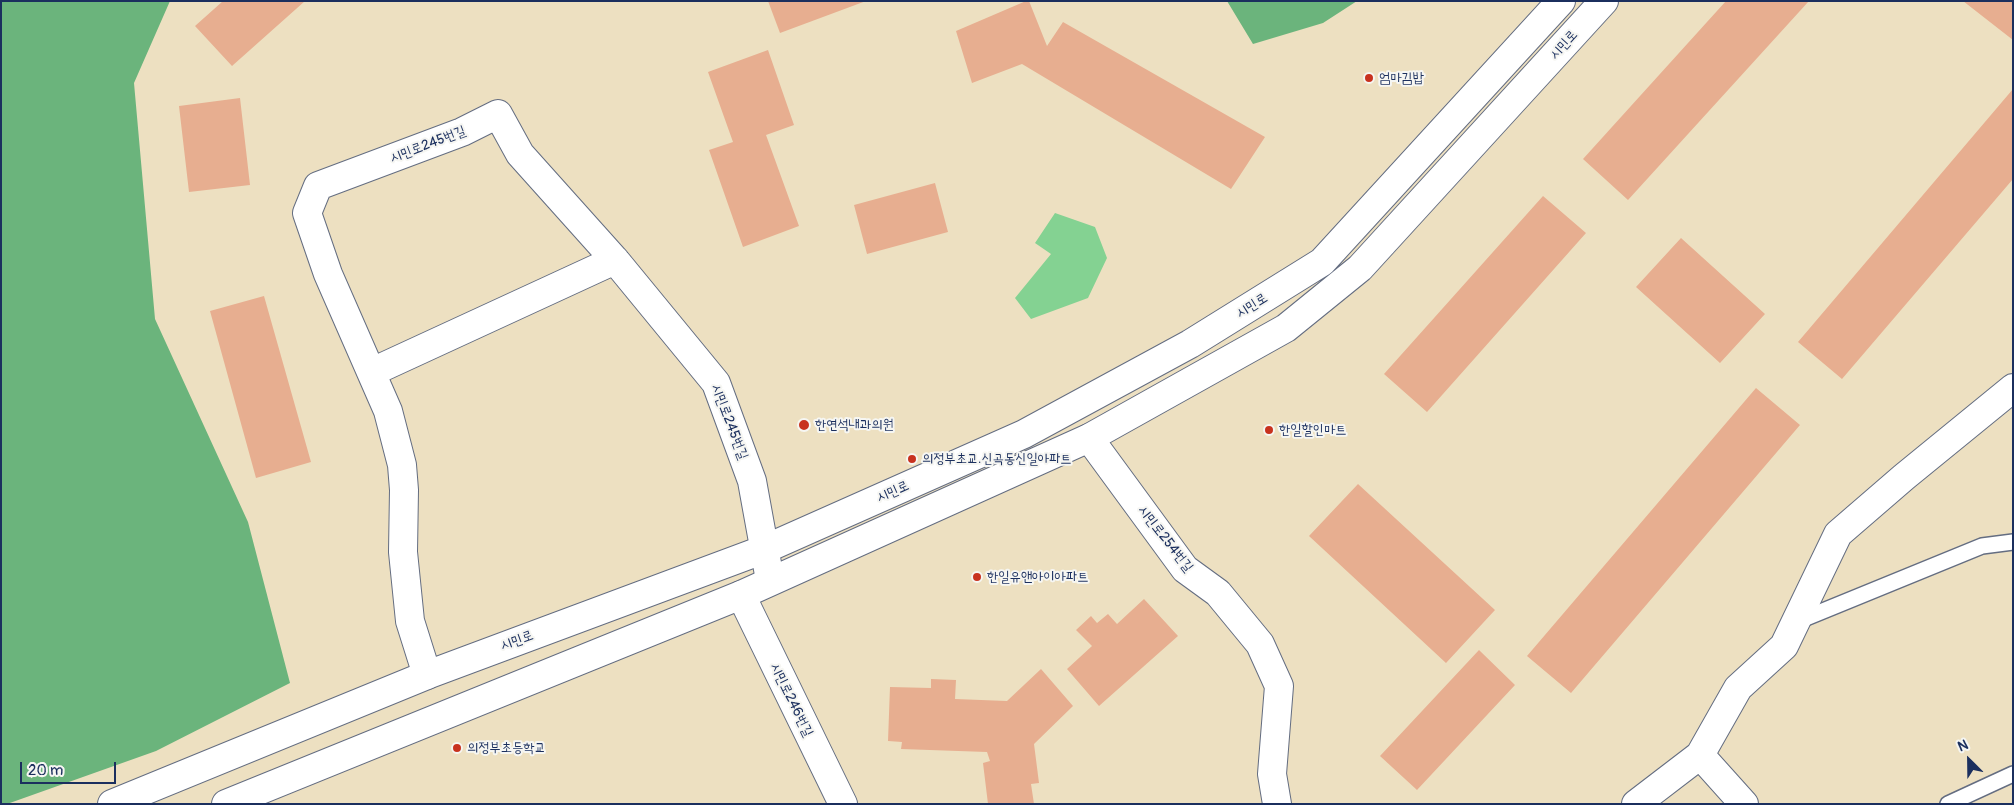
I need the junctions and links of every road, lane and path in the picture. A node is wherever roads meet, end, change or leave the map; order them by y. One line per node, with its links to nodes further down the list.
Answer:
1 (1561, 1): 8 (street, 시민로)
2 (1604, 1): 6 (street, 시민로)
3 (614, 260): 4 (street); 4 (street, 시민로245번길); 8 (street, 시민로245번길)
4 (372, 372): 12 (street, 시민로245번길)
5 (2013, 388): 11 (street)
6 (1088, 438): 9 (street, 시민로); 15 (street, 시민로254번길)
7 (2013, 542): 11 (lane)
8 (764, 549): 9 (street, 시민로245번길); 12 (street, 시민로)
9 (770, 580): 10 (street, 시민로)
10 (741, 595): 17 (street, 시민로); 18 (street, 시민로246번길)
11 (1796, 622): 13 (street)
12 (427, 674): 16 (street, 시민로)
13 (1700, 755): 19 (street); 20 (street)
14 (2013, 774): 21 (lane)
15 (1274, 802)
16 (112, 804)
17 (226, 804)
18 (843, 804)
19 (1636, 804)
20 (1744, 804)
21 (1948, 804)

